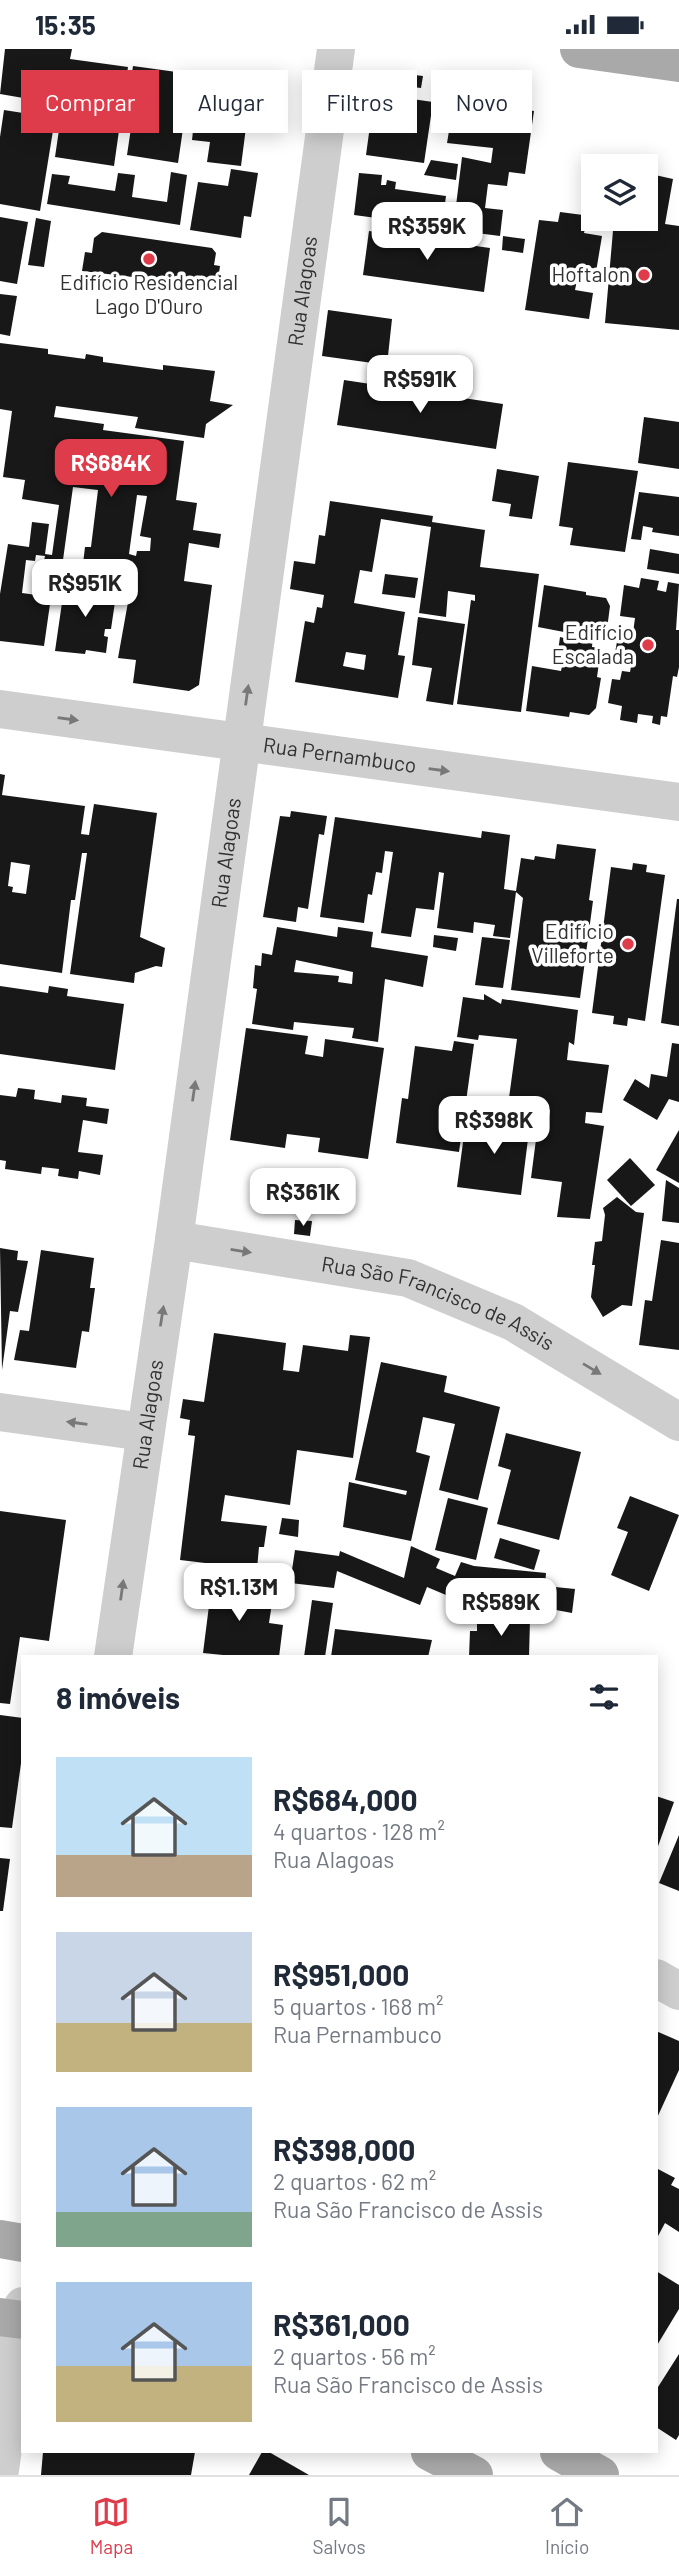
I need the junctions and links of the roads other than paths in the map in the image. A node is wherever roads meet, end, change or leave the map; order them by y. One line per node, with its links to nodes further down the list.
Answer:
1 (336, 49): 5 (street, Rua Alagoas, one-way to 1)
2 (579, 49): 3 (main road)
3 (679, 63)
4 (0, 709): 5 (street, Rua Pernambuco, one-way to 5)
5 (240, 742): 6 (street, Rua Pernambuco, one-way to 6); 7 (street, Rua Alagoas, one-way to 5)
6 (679, 802)
7 (174, 1240): 9 (street, Rua São Francisco de Assis, one-way to 9); 10 (street, Rua Alagoas, one-way to 7)
8 (0, 1412): 10 (street, one-way to 8)
9 (679, 1422)
10 (144, 1432): 11 (street, Rua Alagoas, one-way to 10)
11 (113, 1655)
12 (658, 1979): 13 (street)
13 (679, 1991)
14 (0, 2239): 15 (main road)
15 (21, 2243)
16 (17, 2316): 19 (street)
17 (432, 2453): 20 (main road)
18 (561, 2453): 21 (main road)
19 (0, 2470)
20 (474, 2475)
21 (600, 2475)

